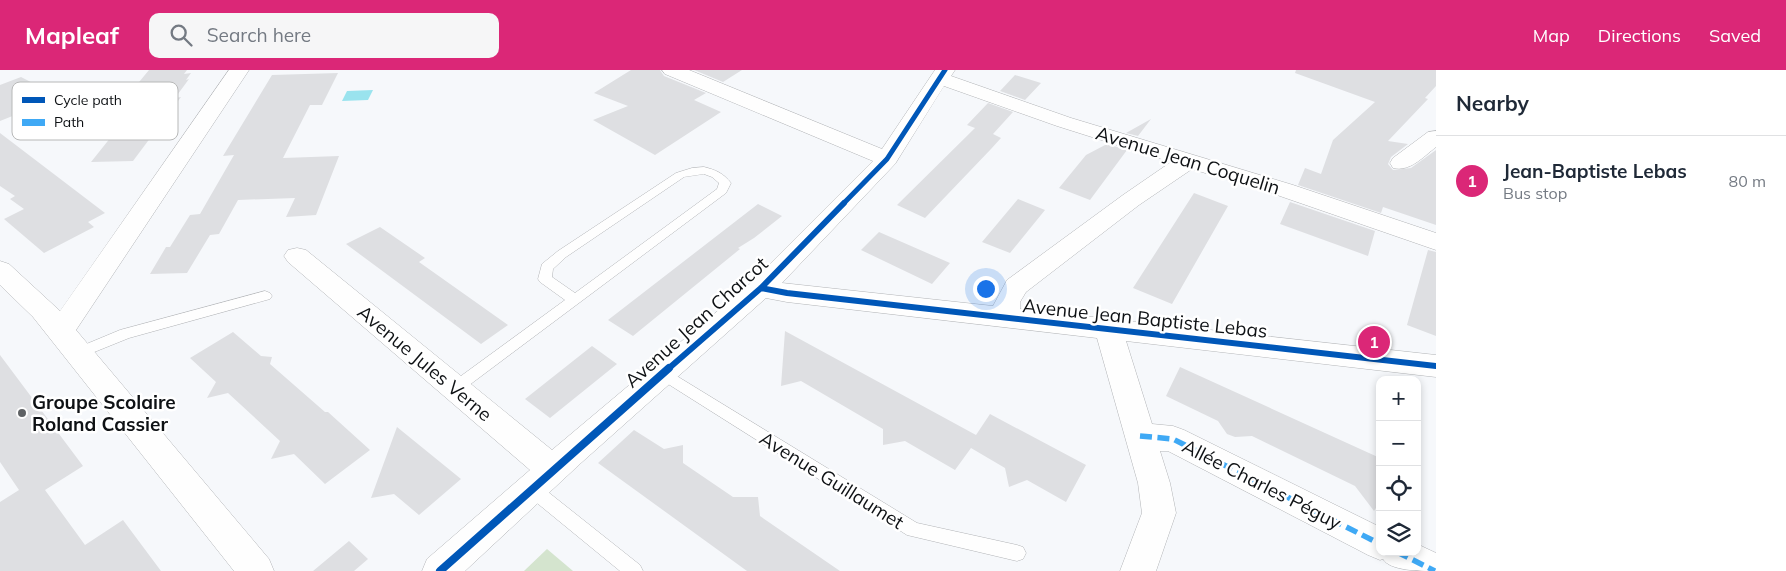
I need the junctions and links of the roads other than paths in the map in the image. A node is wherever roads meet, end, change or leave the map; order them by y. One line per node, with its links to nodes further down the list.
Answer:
1 (239, 70): 16 (street)
2 (672, 70): 5 (street)
3 (942, 74): 5 (street, Avenue Jean Charcot); 6 (street, Avenue Jean Coquelin)
4 (1436, 137): 7 (street)
5 (887, 159): 11 (street, Avenue Jean Charcot)
6 (1188, 161): 8 (street, Avenue Jean Coquelin); 14 (street)
7 (1401, 163)
8 (1436, 242)
9 (297, 256): 19 (street, Avenue Jules Verne)
10 (0, 270): 16 (street)
11 (761, 288): 14 (street, Avenue Jean Baptiste Lebas); 18 (street, Avenue Jean Charcot)
12 (265, 296): 16 (lane)
13 (574, 299): 13 (lane); 19 (lane)
14 (1005, 317): 15 (street, Avenue Jean Baptiste Lebas)
15 (1108, 329): 17 (street, Avenue Jean Baptiste Lebas); 20 (street)
16 (69, 343): 25 (street)
17 (1436, 366)
18 (662, 373): 21 (street, Avenue Jean Charcot); 23 (lane, Avenue Guillaumet)
19 (455, 388): 21 (street, Avenue Jules Verne)
20 (1140, 436): 22 (street, Allée Charles Péguy); 28 (street)
21 (542, 479): 26 (street, Avenue Jean Charcot); 27 (lane)
22 (1376, 542)
23 (1017, 553)
24 (1405, 556): 29 (street)
25 (256, 571)
26 (440, 571)
27 (634, 571)
28 (1138, 571)
29 (1435, 571)

